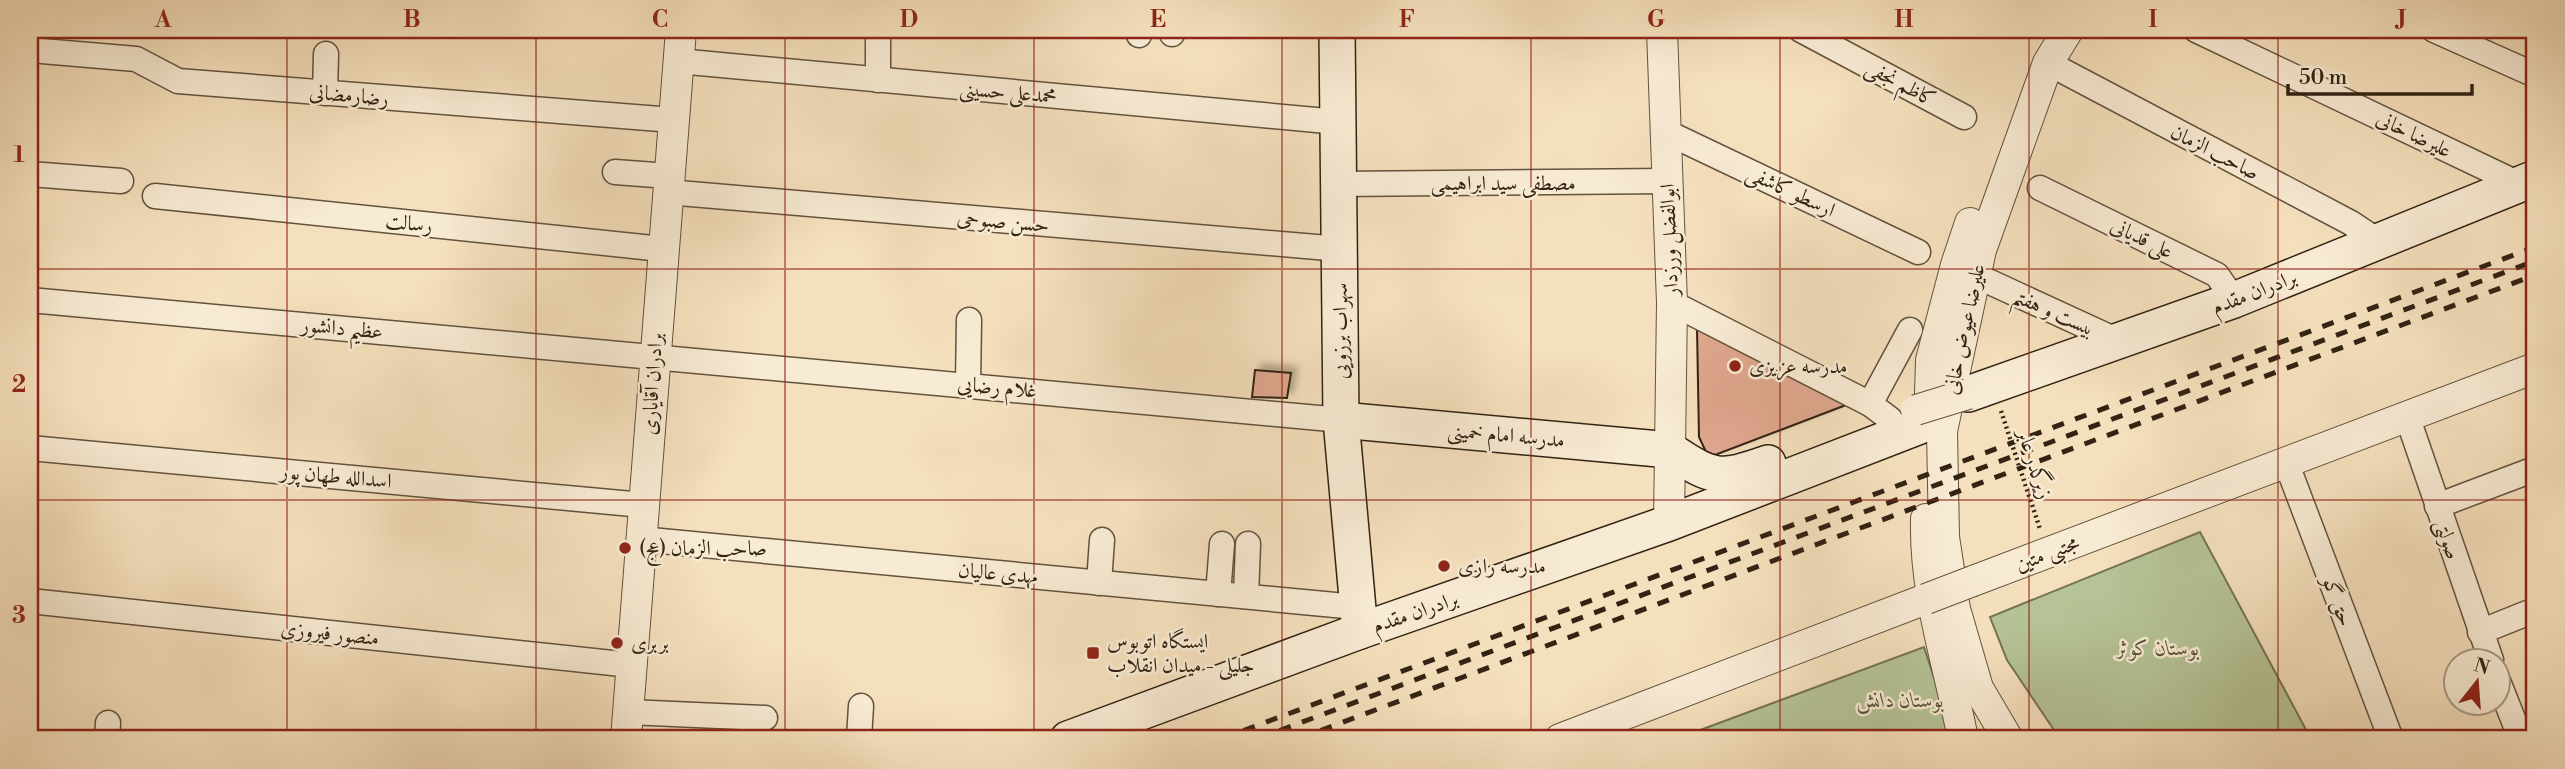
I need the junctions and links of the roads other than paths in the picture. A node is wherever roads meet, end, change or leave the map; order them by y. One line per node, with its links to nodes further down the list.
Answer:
1 (681, 30): 11 (street, برادران آقایاری)
2 (1337, 30): 18 (main road, سهراب برزویی)
3 (1662, 30): 19 (street, ابوالفضل ورزدار)
4 (1801, 30): 16 (street, کاظم نجفی)
5 (2068, 30): 12 (street, علیرضا عیوض خانی)
6 (2196, 30): 27 (street, علیرضا خانی)
7 (2434, 30): 13 (street)
8 (878, 35): 14 (street)
9 (30, 50): 15 (street, رضارمضانی)
10 (326, 54): 15 (street)
11 (678, 61): 14 (street, محمدعلی حسینی); 17 (street, برادران آقایاری)
12 (2048, 62): 29 (street, صاحب الزمان); 65 (street, علیرضا عیوض خانی)
13 (2535, 75)
14 (878, 80): 18 (street, محمدعلی حسینی)
15 (325, 93): 17 (street, رضارمضانی)
16 (1964, 117)
17 (673, 120): 24 (street, برادران آقایاری)
18 (1338, 122): 25 (main road, سهراب برزویی)
19 (1664, 131): 23 (street, ابوالفضل ورزدار); 32 (street, ارسطو کاشفی)
20 (615, 172): 24 (street, حسن صبوحی)
21 (30, 174): 22 (street)
22 (121, 181)
23 (1667, 181): 25 (street, مصطفی سید ابراهیمی); 35 (street, ابوالفضل ورزدار)
24 (668, 184): 30 (street, حسن صبوحی); 31 (street, برادران آقایاری)
25 (1339, 184): 30 (main road, سهراب برزویی)
26 (2040, 188): 36 (street, علی قدیانی)
27 (2529, 188): 29 (main road, برادران مقدم)
28 (155, 196): 31 (street, رسالت)
29 (2384, 247): 36 (main road, برادران مقدم)
30 (1340, 249): 46 (main road, سهراب برزویی)
31 (662, 250): 40 (street, برادران آقایاری)
32 (1918, 252)
33 (1990, 282): 39 (street, بیست و هفتم)
34 (30, 300): 40 (street, عظیم دانشور)
35 (1672, 303): 45 (street); 48 (street, ابوالفضل ورزدار)
36 (2237, 305): 39 (main road, برادران مقدم)
37 (969, 320): 42 (street)
38 (1910, 330): 45 (street)
39 (2120, 346): 43 (main road, برادران مقدم)
40 (653, 355): 42 (street, غلام رضایی); 51 (street, برادران آقایاری)
41 (2535, 368): 44 (street, مجتبی متین)
42 (968, 384): 46 (street, غلام رضایی)
43 (1979, 400): 45 (street, bridge)
44 (2407, 416): 49 (street, مجتبی متین); 52 (street, صولتی)
45 (1899, 418): 48 (main road); 53 (main road, برادران مقدم)
46 (1341, 420): 48 (main road, مدرسه امام خمینی); 63 (main road, سهراب برزویی)
47 (30, 448): 51 (street, اسدالله طهان پور)
48 (1670, 450): 53 (street, ابوالفضل ورزدار)
49 (2286, 463): 76 (street, مجتبی متین, bridge); 79 (street, حق گو)
50 (2535, 469): 52 (street)
51 (643, 505): 54 (street, برادران آقایاری)
52 (2437, 506): 64 (street, صولتی)
53 (1669, 523): 63 (main road, برادران مقدم)
54 (640, 539): 58 (street, مهدی عالیان); 67 (street, برادران آقایاری)
55 (1102, 540): 58 (street)
56 (1222, 544): 59 (street)
57 (1248, 544): 60 (street)
58 (1100, 583): 59 (street, مهدی عالیان)
59 (1218, 594): 60 (street, مهدی عالیان)
60 (1246, 596): 63 (street, مهدی عالیان)
61 (30, 601): 67 (street, منصور فیروزی)
62 (2535, 610): 64 (street)
63 (1359, 627): 74 (main road, برادران مقدم); 75 (main road, برادران مقدم)
64 (2480, 632): 66 (street, صولتی)
65 (1952, 644): 77 (street); 78 (street)
66 (2486, 646)
67 (631, 665): 71 (street, برادران آقایاری)
68 (861, 706): 73 (street)
69 (2512, 715): 80 (street)
70 (765, 718): 71 (street)
71 (627, 725)
72 (2535, 735): 80 (street)
73 (859, 739)
74 (1068, 739)
75 (1106, 739)
76 (1560, 739)
77 (1963, 739)
78 (2008, 739)
79 (2391, 739)
80 (2522, 739)

